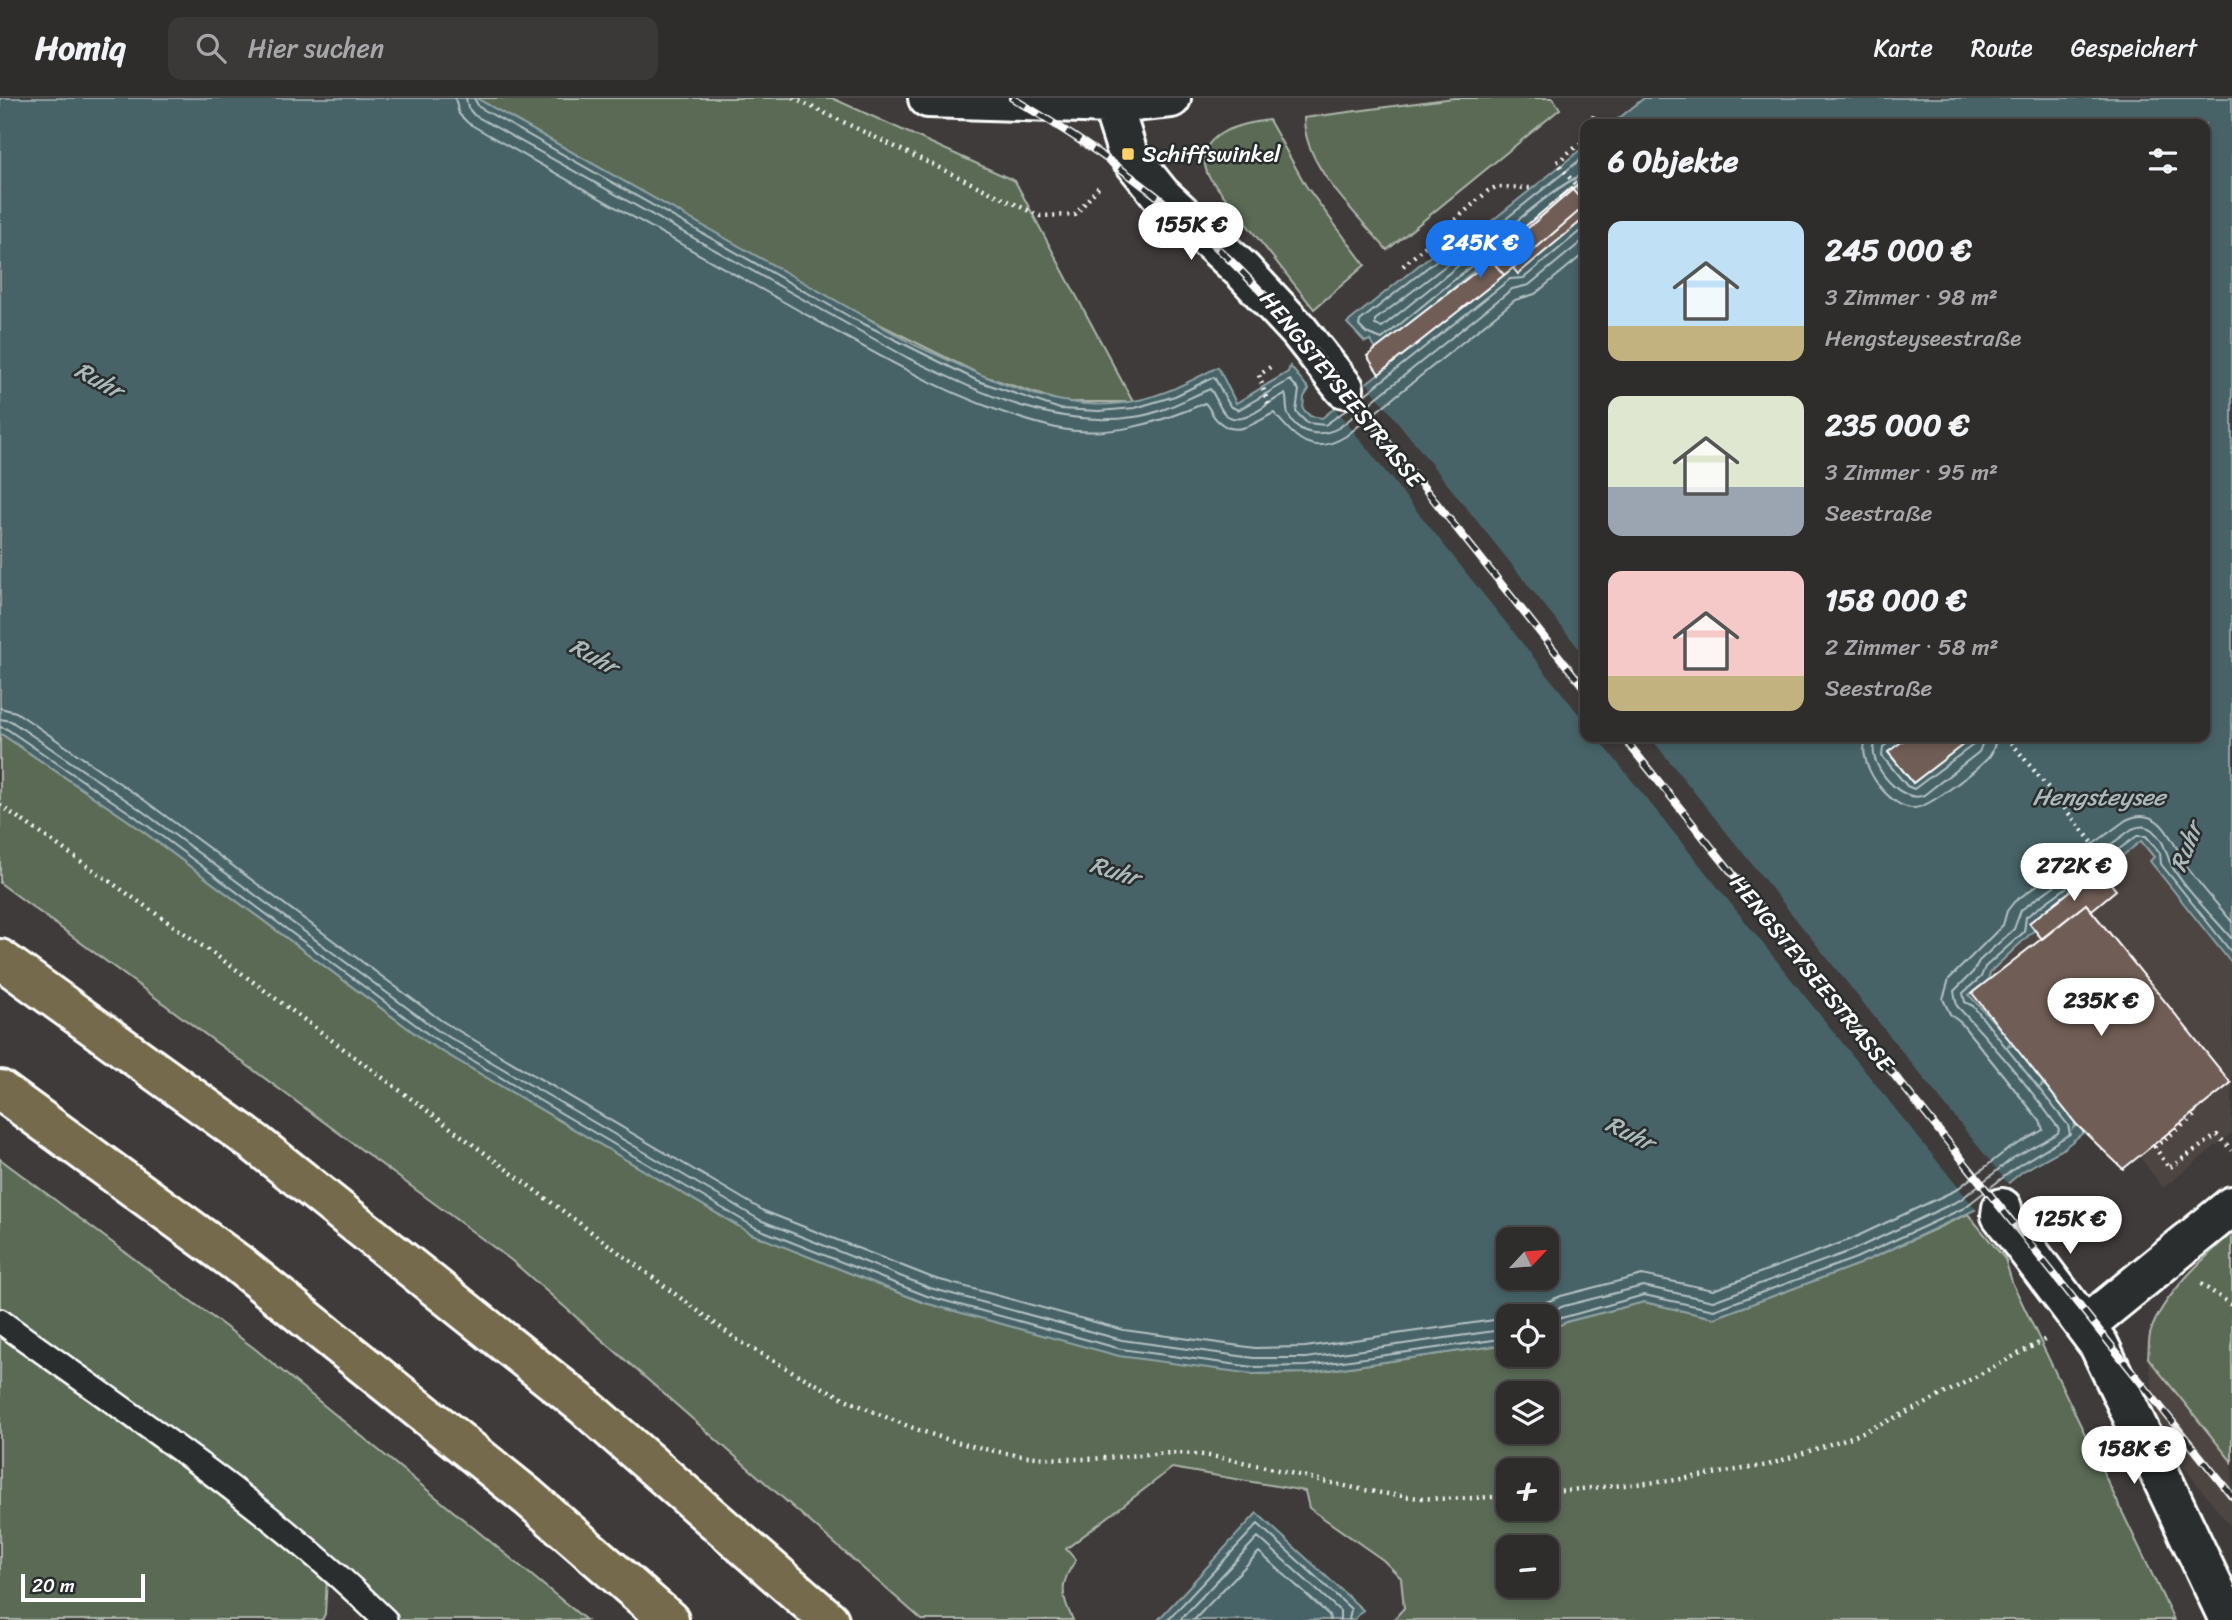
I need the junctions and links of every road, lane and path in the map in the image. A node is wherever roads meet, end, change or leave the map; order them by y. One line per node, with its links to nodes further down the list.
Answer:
1 (793, 98): 8 (path)
2 (928, 98): 4 (street)
3 (1171, 98): 4 (street)
4 (1112, 104): 8 (street, HENGSTEYSEESTRASSE)
5 (1594, 115): 6 (path)
6 (1593, 119)
7 (1580, 144): 10 (path)
8 (1128, 154): 13 (street, HENGSTEYSEESTRASSE)
9 (1531, 188): 11 (path)
10 (1580, 190)
11 (1403, 265)
12 (1283, 358): 14 (path)
13 (1343, 388): 15 (path, HENGSTEYSEESTRASSE)
14 (1268, 404)
15 (1580, 683)
16 (1627, 742): 25 (path, HENGSTEYSEESTRASSE)
17 (2011, 742): 19 (path)
18 (0, 805): 29 (path)
19 (2108, 880)
20 (0, 959): 32 (highway)
21 (0, 1090): 31 (highway)
22 (2194, 1111): 23 (path)
23 (2232, 1150)
24 (2232, 1206): 27 (street)
25 (2001, 1208): 27 (street)
26 (0, 1321): 30 (lane)
27 (2086, 1325): 28 (path); 33 (street)
28 (1559, 1491)
29 (1496, 1496)
30 (385, 1620)
31 (669, 1620)
32 (829, 1620)
33 (2229, 1620)

